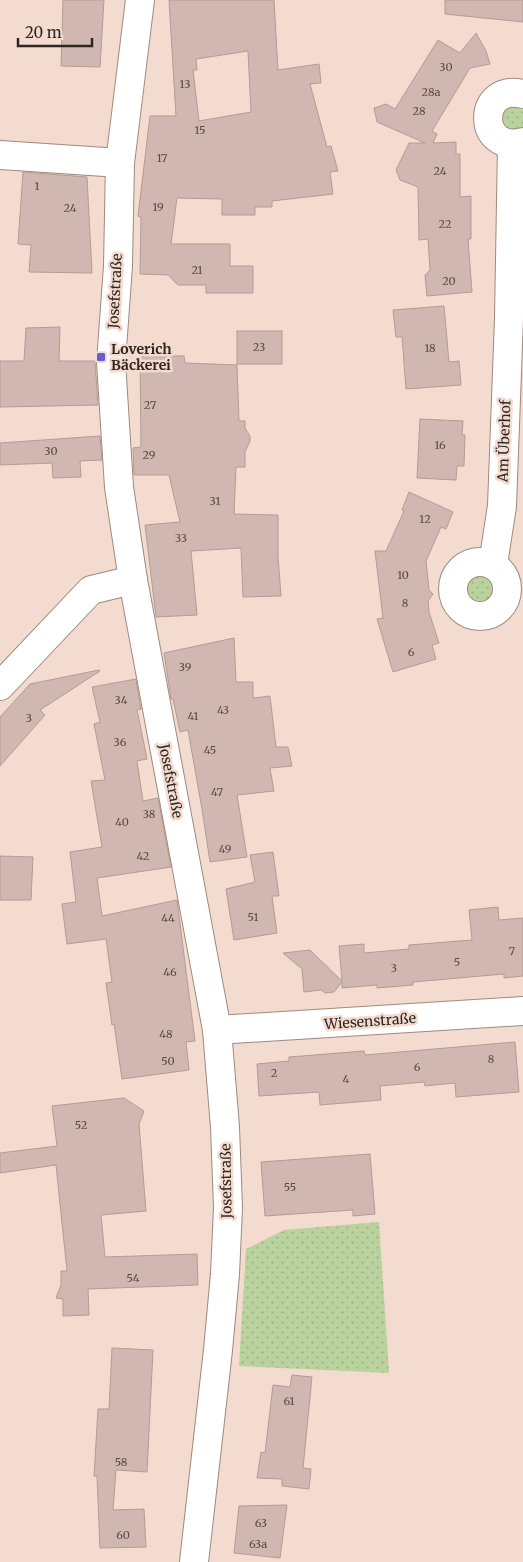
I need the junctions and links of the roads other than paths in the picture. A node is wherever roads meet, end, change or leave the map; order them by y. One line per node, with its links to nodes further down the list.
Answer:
1 (140, 0): 5 (street, Josefstraße)
2 (523, 94): 3 (street, Am Überhof)
3 (517, 143): 6 (street, Am Überhof)
4 (0, 155): 5 (street)
5 (120, 163): 8 (street, Josefstraße)
6 (516, 317): 7 (street, Am Überhof)
7 (493, 564)
8 (133, 580): 9 (street); 11 (street, Josefstraße)
9 (0, 686)
10 (523, 1011): 11 (street, Wiesenstraße)
11 (217, 1030): 12 (street, Josefstraße)
12 (194, 1562)

